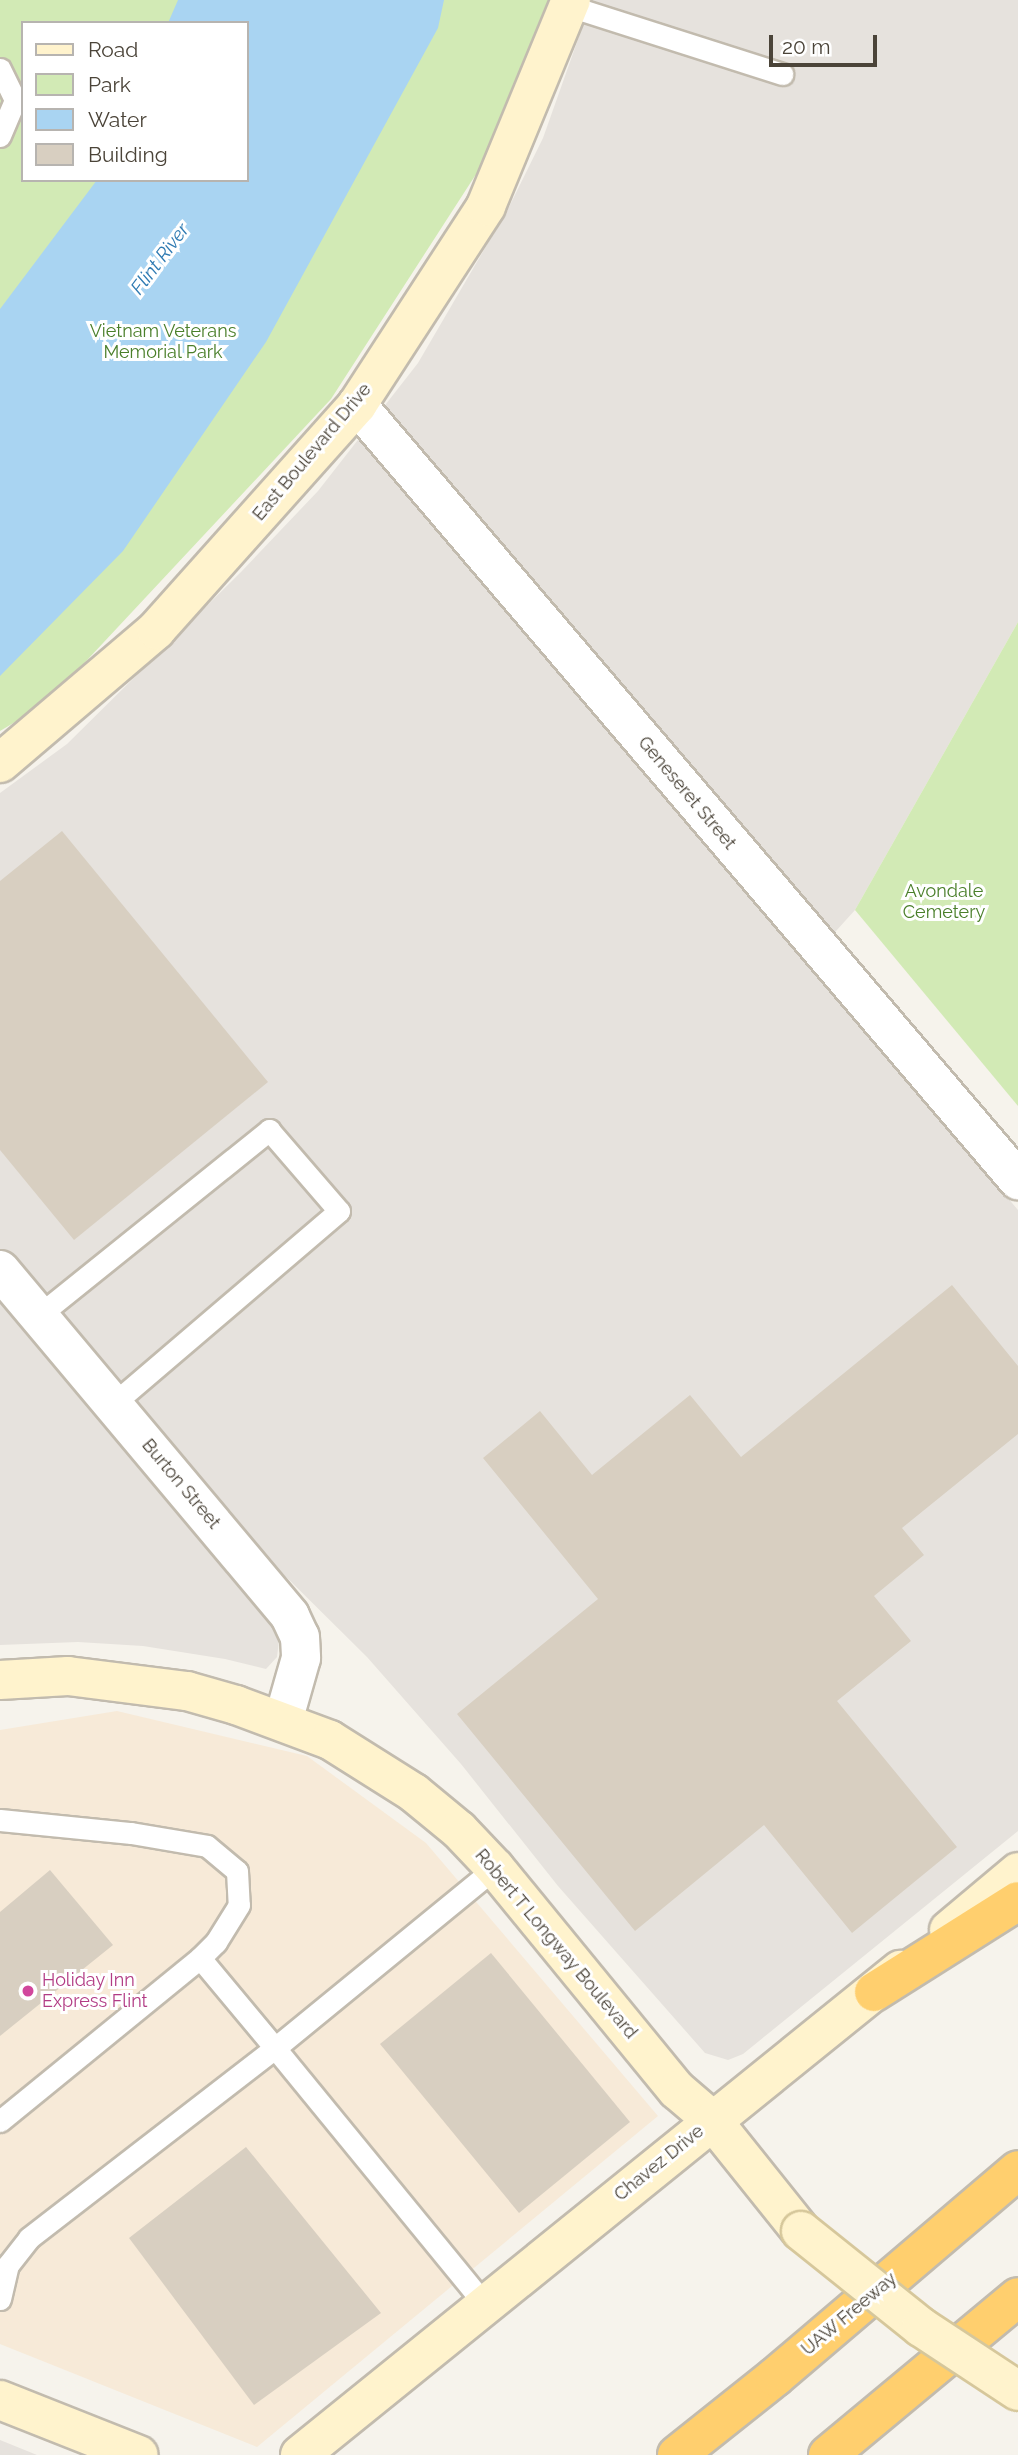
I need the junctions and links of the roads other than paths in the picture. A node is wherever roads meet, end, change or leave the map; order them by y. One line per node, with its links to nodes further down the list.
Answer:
1 (570, 3): 3 (lane); 5 (main road, East Boulevard Drive)
2 (0, 68): 4 (lane)
3 (782, 74)
4 (0, 136)
5 (357, 405): 6 (main road, East Boulevard Drive); 7 (street, Geneseret Street)
6 (0, 763)
7 (1018, 1180)
8 (0, 1270): 9 (street, Burton Street)
9 (38, 1316): 10 (street, Burton Street); 10 (lane)
10 (114, 1403): 12 (street, Burton Street)
11 (0, 1680): 12 (main road, Robert T Longway Boulevard)
12 (283, 1721): 14 (main road, Robert T Longway Boulevard)
13 (0, 1820): 17 (lane)
14 (495, 1868): 19 (lane); 20 (main road, Robert T Longway Boulevard)
15 (1018, 1872): 18 (main road, Chavez Drive)
16 (1018, 1901): 18 (highway)
17 (200, 1958): 19 (lane); 21 (lane)
18 (874, 1992): 20 (main road, Chavez Drive)
19 (275, 2048): 24 (lane); 25 (lane)
20 (712, 2120): 25 (main road, Chavez Drive); 26 (main road, Robert T Longway Boulevard, bridge)
21 (0, 2121)
22 (1018, 2171): 30 (highway, UAW Freeway)
23 (1018, 2297): 31 (highway)
24 (0, 2299)
25 (485, 2305): 29 (main road, Chavez Drive)
26 (1018, 2390)
27 (0, 2400): 28 (main road)
28 (139, 2455)
29 (300, 2455)
30 (677, 2455)
31 (828, 2455)

